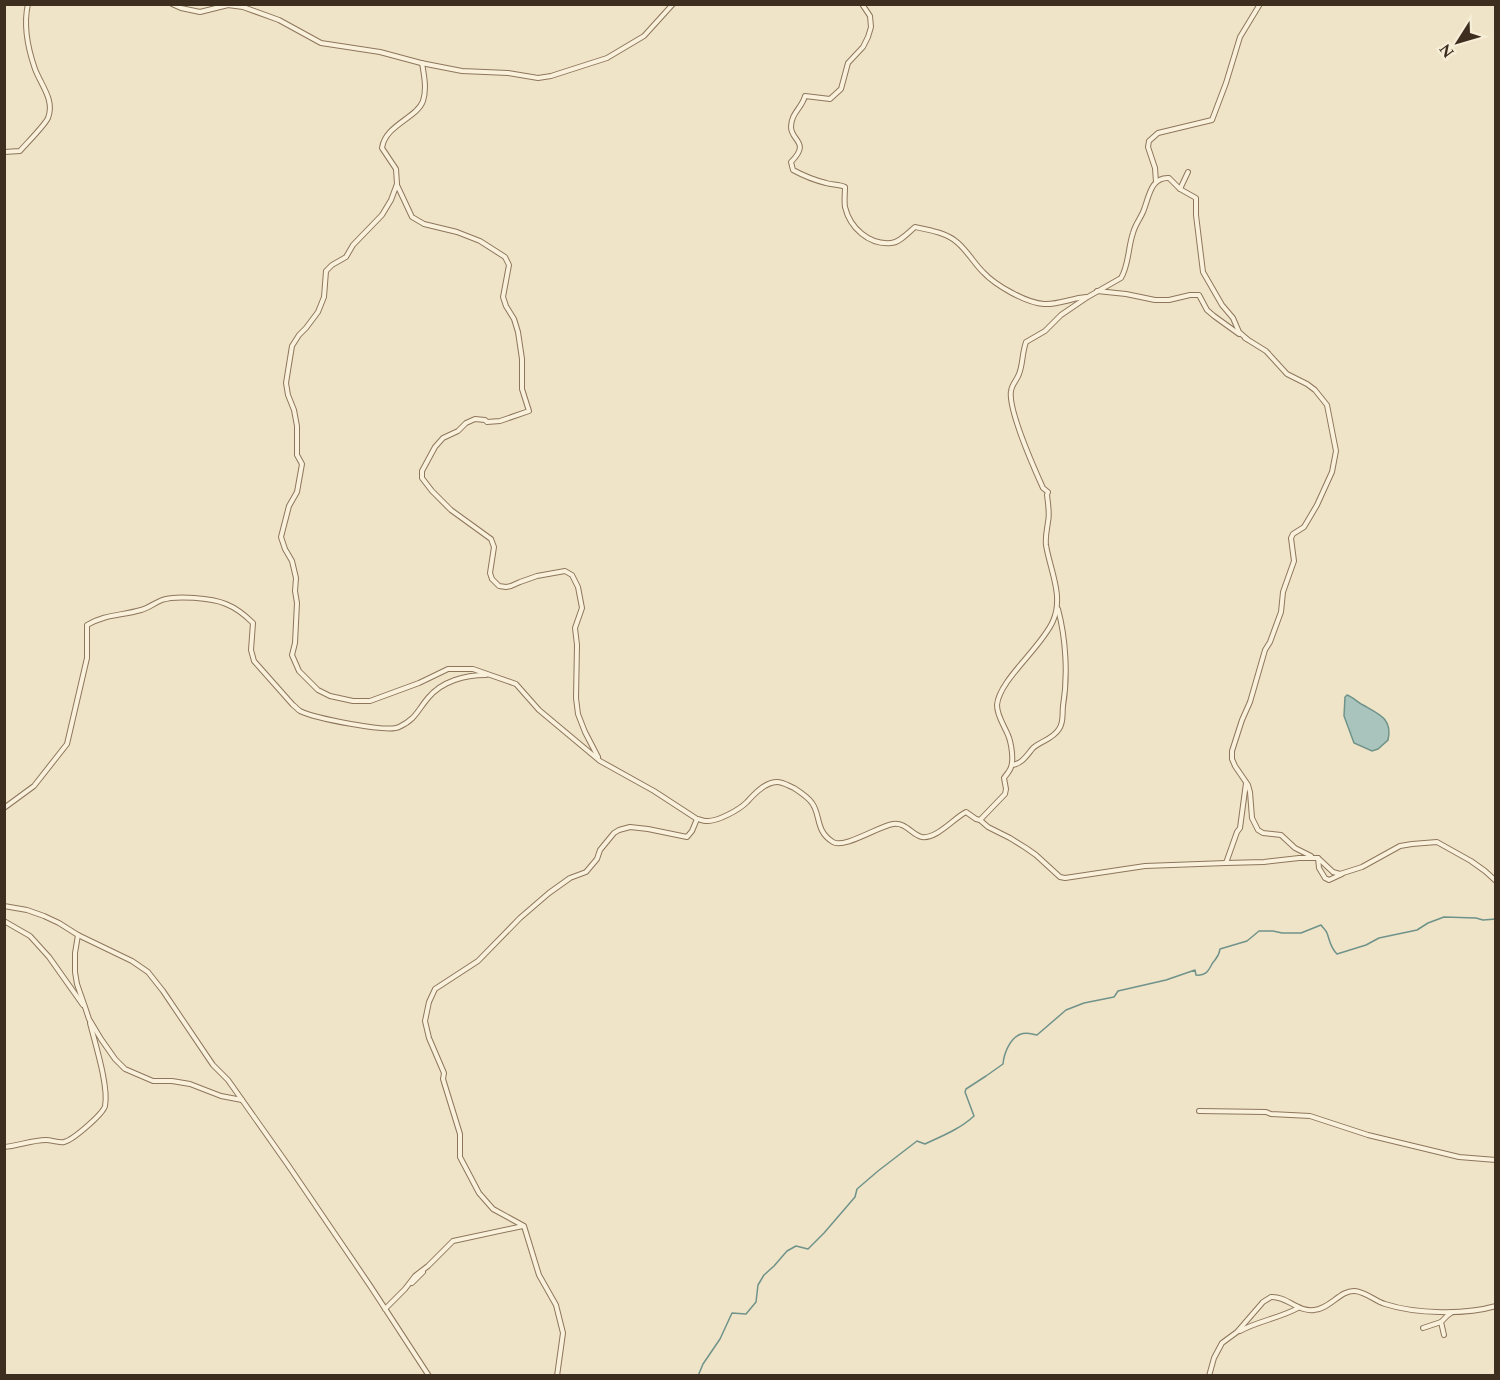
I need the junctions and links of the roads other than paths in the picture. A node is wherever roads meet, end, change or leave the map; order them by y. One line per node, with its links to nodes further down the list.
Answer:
1 (28, 4): 7 (street)
2 (172, 4): 6 (street)
3 (673, 4): 6 (street)
4 (862, 4): 13 (street)
5 (1260, 4): 9 (street)
6 (422, 63): 10 (street)
7 (4, 152)
8 (1188, 172): 11 (street)
9 (1156, 182): 11 (street); 12 (street)
10 (397, 184): 16 (street); 17 (street)
11 (1180, 189): 14 (street)
12 (1096, 291): 13 (street); 14 (street)
13 (1088, 297): 15 (street)
14 (1247, 339): 19 (street)
15 (1058, 608): 18 (street); 18 (street)
16 (490, 675): 17 (street); 20 (street)
17 (600, 761): 21 (street)
18 (1012, 765): 22 (street)
19 (1246, 782): 23 (street); 24 (street)
20 (4, 808)
21 (697, 819): 22 (street); 36 (street)
22 (980, 820): 24 (street)
23 (1317, 858): 24 (street); 25 (street); 25 (street)
24 (1226, 863)
25 (1345, 873): 26 (street)
26 (1496, 881)
27 (4, 906): 29 (street)
28 (4, 921): 30 (street)
29 (78, 934): 30 (street); 32 (street)
30 (85, 1007): 31 (street)
31 (89, 1019): 32 (street); 34 (street)
32 (242, 1101): 39 (street)
33 (1199, 1111): 35 (street)
34 (4, 1147)
35 (1496, 1160)
36 (524, 1226): 39 (street); 46 (street)
37 (1496, 1306): 40 (street)
38 (1298, 1308): 40 (street); 43 (street); 43 (street)
39 (385, 1309): 45 (street)
40 (1455, 1313): 41 (street)
41 (1441, 1322): 42 (street); 44 (street)
42 (1423, 1328)
43 (1237, 1332): 47 (street)
44 (1444, 1335)
45 (429, 1376)
46 (557, 1376)
47 (1209, 1376)

